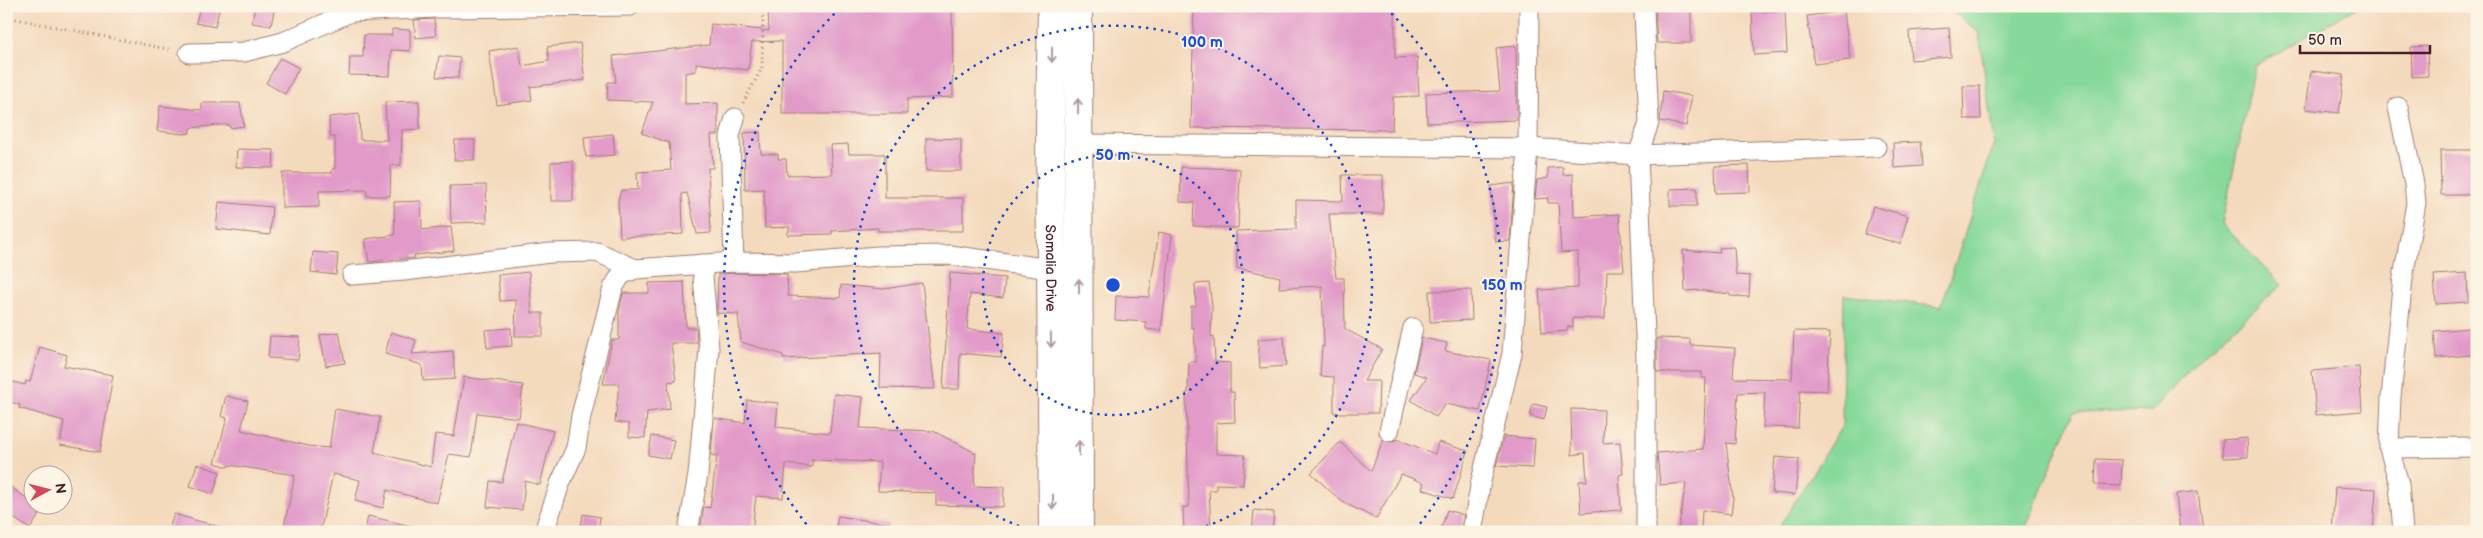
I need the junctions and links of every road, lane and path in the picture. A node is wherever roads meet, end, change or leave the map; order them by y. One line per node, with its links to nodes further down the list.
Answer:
1 (630, 6): 8 (street)
2 (763, 6): 10 (path)
3 (1052, 6): 19 (main road, Somalia Drive, one-way to 19)
4 (1078, 6): 11 (main road, Somalia Drive, one-way to 4)
5 (1529, 6): 13 (street)
6 (1641, 6): 14 (street)
7 (6, 18): 8 (path)
8 (189, 53)
9 (2398, 107): 27 (street)
10 (735, 118): 15 (street)
11 (1079, 144): 13 (street); 32 (main road, Somalia Drive, one-way to 11)
12 (1876, 147): 14 (street)
13 (1528, 148): 14 (street); 28 (street)
14 (1638, 155): 33 (street)
15 (734, 262): 16 (street); 19 (street)
16 (702, 264): 18 (street); 30 (street)
17 (9, 266): 20 (path)
18 (635, 269): 21 (street); 29 (street)
19 (1051, 270): 31 (main road, Somalia Drive, one-way to 31)
20 (6, 274)
21 (352, 275)
22 (6, 325): 24 (path)
23 (1413, 328): 25 (street)
24 (6, 331)
25 (1389, 431)
26 (2477, 447): 27 (street)
27 (2389, 448): 34 (street)
28 (1474, 531)
29 (544, 532)
30 (688, 532)
31 (1053, 532)
32 (1079, 532)
33 (1646, 532)
34 (2403, 532)

